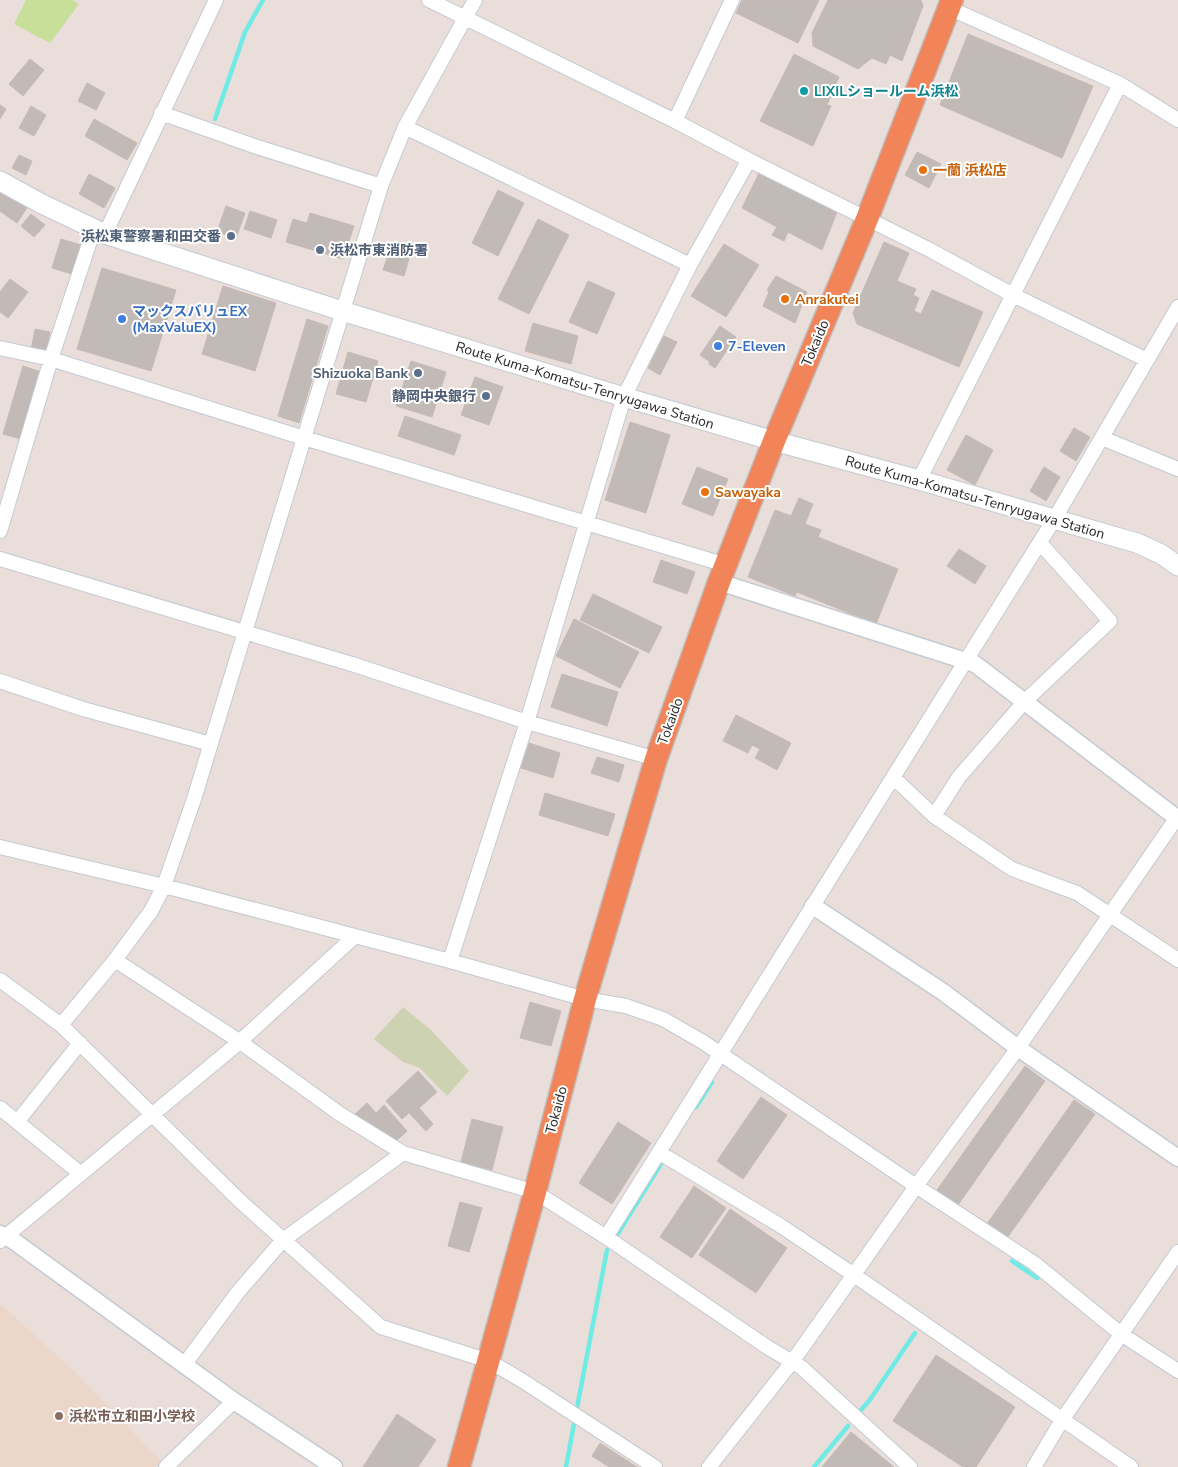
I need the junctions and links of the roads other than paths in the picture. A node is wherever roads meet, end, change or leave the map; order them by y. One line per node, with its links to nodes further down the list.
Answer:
1 (216, 0): 8 (street)
2 (429, 0): 6 (street)
3 (475, 0): 6 (street)
4 (732, 0): 10 (street)
5 (951, 4): 7 (street); 15 (highway, Tokaido)
6 (466, 18): 10 (street); 11 (street)
7 (1120, 84): 9 (street); 18 (street)
8 (161, 113): 14 (street); 16 (street)
9 (1177, 117)
10 (675, 121): 12 (street)
11 (405, 126): 14 (street); 17 (street)
12 (749, 160): 15 (street); 17 (street)
13 (0, 181): 16 (main road, Route Kuma-Komatsu-Tenryugawa Station)
14 (381, 186): 20 (street)
15 (866, 219): 18 (street); 27 (highway, Tokaido)
16 (100, 231): 20 (main road, Route Kuma-Komatsu-Tenryugawa Station); 22 (street)
17 (690, 266): 24 (street)
18 (1013, 295): 23 (street); 29 (street)
19 (1178, 307): 23 (street)
20 (342, 311): 24 (main road, Route Kuma-Komatsu-Tenryugawa Station); 25 (street)
21 (0, 348): 22 (street)
22 (51, 359): 25 (street); 32 (street)
23 (1147, 360): 26 (street)
24 (624, 397): 27 (main road, Route Kuma-Komatsu-Tenryugawa Station); 31 (street)
25 (304, 438): 31 (street); 37 (street)
26 (1102, 438): 28 (street); 30 (street)
27 (774, 441): 29 (main road, Route Kuma-Komatsu-Tenryugawa Station); 36 (highway, Tokaido)
28 (1178, 469)
29 (919, 480): 30 (main road, Route Kuma-Komatsu-Tenryugawa Station)
30 (1055, 518): 33 (street); 35 (main road, Route Kuma-Komatsu-Tenryugawa Station)
31 (587, 524): 36 (street); 41 (street)
32 (0, 532)
33 (1040, 542): 38 (street); 40 (street)
34 (0, 559): 37 (street)
35 (1178, 566)
36 (723, 573): 38 (street); 43 (highway, Tokaido)
37 (245, 632): 41 (street); 42 (street)
38 (965, 660): 40 (street); 44 (street)
39 (0, 681): 42 (street)
40 (1025, 701): 45 (street); 46 (street)
41 (528, 722): 43 (street); 54 (street)
42 (211, 744): 48 (street)
43 (656, 759): 56 (highway, Tokaido)
44 (894, 778): 45 (street); 49 (street)
45 (934, 816): 50 (street)
46 (1178, 818): 50 (street)
47 (0, 847): 48 (street)
48 (164, 886): 51 (street); 52 (street)
49 (813, 906): 60 (street); 61 (street)
50 (1109, 916): 53 (street); 60 (street)
51 (354, 937): 54 (street); 58 (street)
52 (115, 960): 57 (street); 58 (street)
53 (1178, 960)
54 (450, 961): 56 (street)
55 (0, 980): 57 (street)
56 (585, 999): 61 (street); 70 (highway, Tokaido)
57 (61, 1025): 59 (street)
58 (239, 1041): 63 (street); 65 (street)
59 (80, 1043): 63 (street); 64 (street)
60 (1018, 1048): 67 (street); 69 (street)
61 (720, 1055): 66 (street); 69 (street)
62 (0, 1108): 64 (street)
63 (153, 1115): 68 (street); 73 (street)
64 (17, 1122): 68 (street)
65 (403, 1153): 70 (street); 73 (street)
66 (660, 1153): 72 (street); 75 (street)
67 (1178, 1158)
68 (81, 1174): 71 (street)
69 (916, 1186): 75 (street); 76 (street)
70 (535, 1192): 72 (street); 77 (highway, Tokaido)
71 (2, 1237): 79 (street)
72 (606, 1237): 78 (street)
73 (283, 1240): 77 (street); 79 (street)
74 (1178, 1252): 76 (street)
75 (854, 1274): 78 (street); 82 (street)
76 (1121, 1334): 80 (street); 82 (street)
77 (489, 1361): 85 (highway, Tokaido); 86 (street)
78 (792, 1362): 87 (street); 88 (street)
79 (184, 1365): 81 (street)
80 (1178, 1371)
81 (234, 1401): 83 (street); 84 (street)
82 (1062, 1420): 89 (street); 90 (street)
83 (166, 1467)
84 (334, 1467)
85 (459, 1467)
86 (654, 1467)
87 (709, 1467)
88 (910, 1467)
89 (1034, 1467)
90 (1131, 1467)

